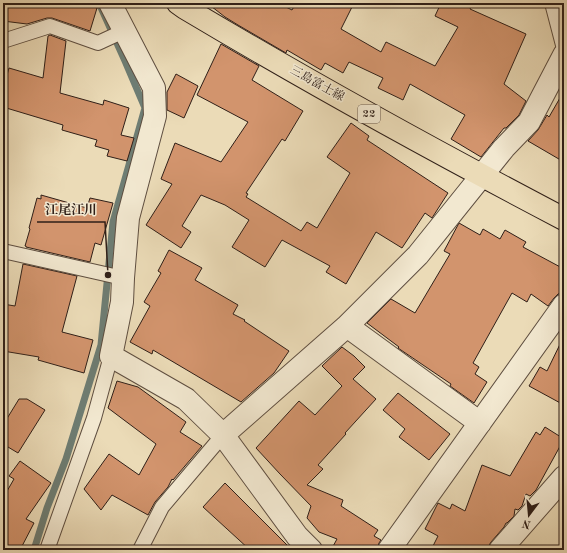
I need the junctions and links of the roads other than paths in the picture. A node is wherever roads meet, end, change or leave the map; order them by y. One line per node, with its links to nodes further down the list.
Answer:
1 (110, 3): 4 (street)
2 (178, 3): 8 (main road, 三島富士線 / 22)
3 (552, 3): 6 (lane)
4 (124, 31): 5 (lane); 11 (street)
5 (3, 41)
6 (564, 49)
7 (564, 55): 8 (street)
8 (482, 176): 9 (main road, 三島富士線 / 22); 13 (street)
9 (564, 219)
10 (3, 251): 11 (lane)
11 (123, 278): 14 (street)
12 (564, 305): 15 (street)
13 (347, 326): 15 (street); 16 (street)
14 (111, 356): 16 (street); 18 (lane)
15 (480, 423): 21 (street)
16 (223, 435): 19 (lane); 20 (street)
17 (564, 477): 22 (street)
18 (47, 550)
19 (140, 550)
20 (311, 550)
21 (389, 550)
22 (500, 550)

